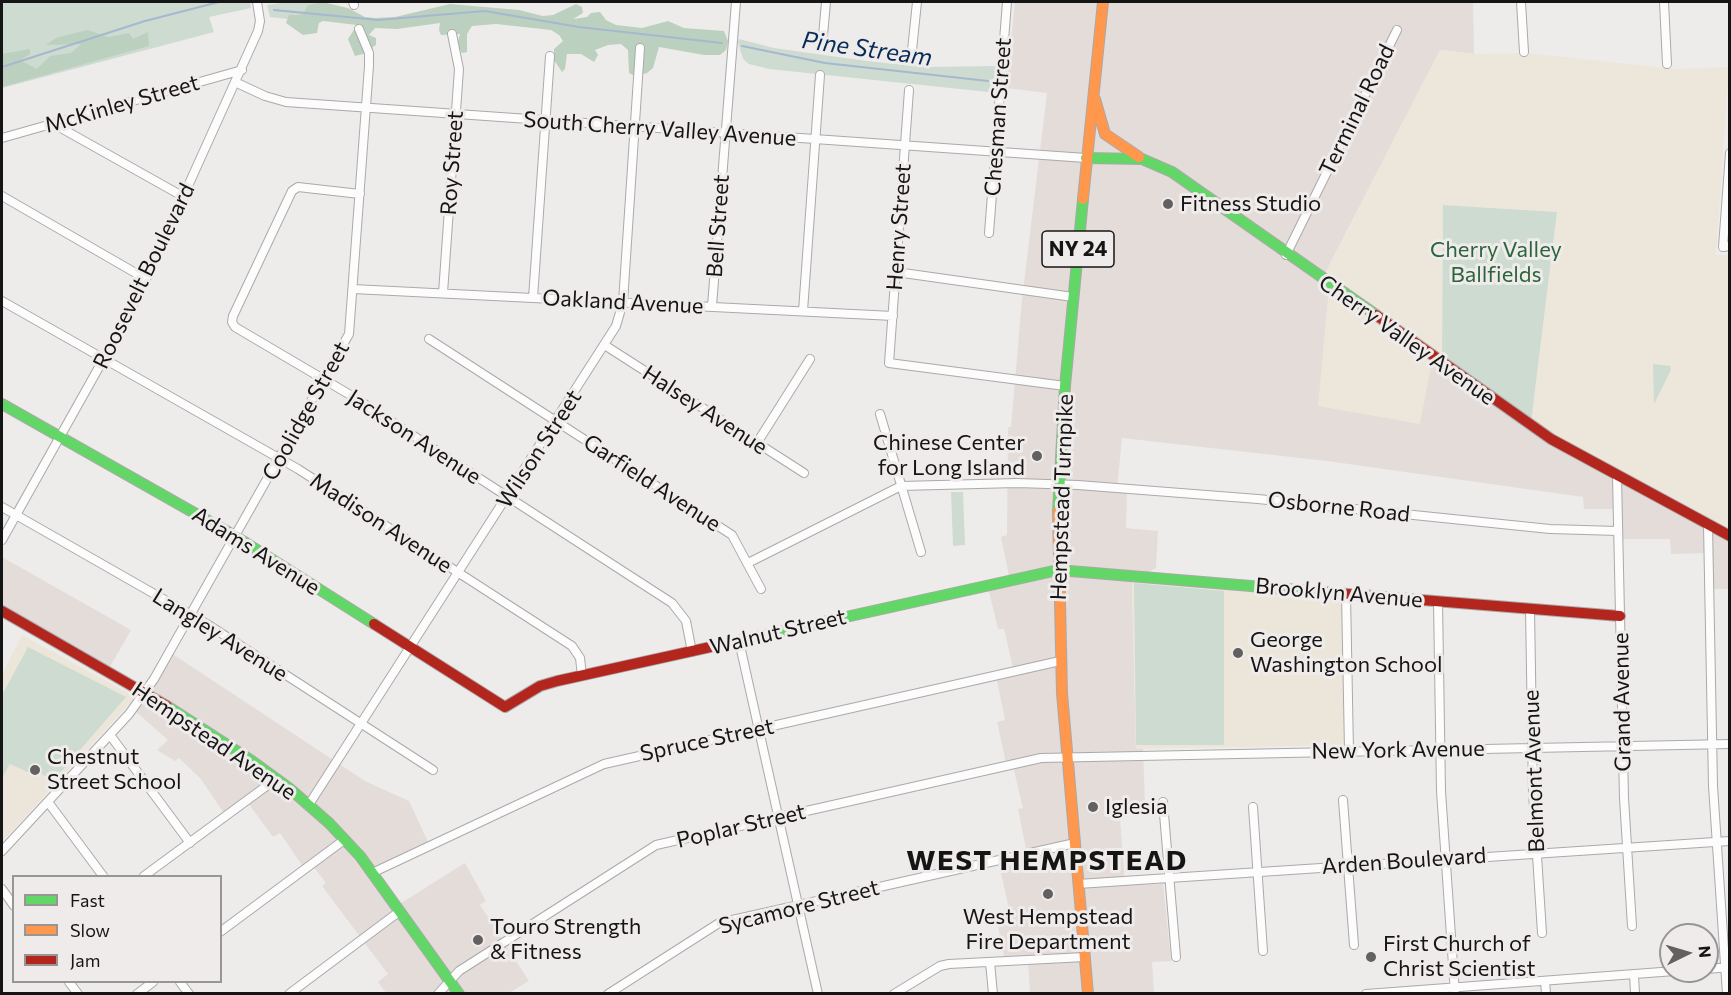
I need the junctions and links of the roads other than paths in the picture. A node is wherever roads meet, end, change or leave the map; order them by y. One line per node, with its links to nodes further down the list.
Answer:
1 (257, 2): 18 (street, Roosevelt Boulevard)
2 (736, 2): 28 (street, Bell Street)
3 (826, 2): 12 (street)
4 (917, 2): 16 (street)
5 (1007, 2): 32 (street, Chesman Street)
6 (1103, 2): 22 (street, Hempstead Turnpike / NY 24)
7 (1521, 2): 14 (street)
8 (1664, 2): 17 (street)
9 (359, 29): 23 (street, Coolidge Street)
10 (1397, 30): 42 (street, Terminal Road)
11 (452, 34): 24 (street, Roy Street)
12 (822, 47)
13 (640, 48): 27 (street, Wilson Street)
14 (1524, 52)
15 (550, 56): 25 (street)
16 (911, 60)
17 (1667, 64)
18 (242, 70): 20 (street, Roosevelt Boulevard); 26 (street, McKinley Street)
19 (820, 75): 30 (street)
20 (237, 83): 23 (street, South Cherry Valley Avenue); 39 (street, Roosevelt Boulevard)
21 (909, 90): 31 (street, Henry Street)
22 (1094, 94): 34 (street, Hempstead Turnpike / NY 24); 36 (street)
23 (366, 108): 24 (street, South Cherry Valley Avenue); 37 (street, Coolidge Street)
24 (456, 114): 25 (street, South Cherry Valley Avenue); 46 (street, Roy Street)
25 (545, 121): 27 (street, South Cherry Valley Avenue); 48 (street)
26 (52, 123): 29 (street, McKinley Street); 39 (street)
27 (635, 127): 28 (street, South Cherry Valley Avenue); 50 (street, Wilson Street)
28 (725, 134): 30 (street, South Cherry Valley Avenue); 51 (street, Bell Street)
29 (2, 138)
30 (815, 140): 31 (street, South Cherry Valley Avenue); 52 (street)
31 (905, 147): 32 (street, South Cherry Valley Avenue); 43 (street, Henry Street)
32 (995, 153): 34 (street, South Cherry Valley Avenue); 40 (street, Chesman Street)
33 (1730, 153): 35 (street)
34 (1086, 158): 36 (street, Cherry Valley Avenue); 47 (street, Hempstead Turnpike / NY 24)
35 (1729, 158): 41 (street)
36 (1142, 159): 42 (street, Cherry Valley Avenue)
37 (360, 194): 45 (street, Coolidge Street); 58 (street, Jackson Avenue)
38 (2, 196): 44 (street)
39 (184, 197): 44 (street, Roosevelt Boulevard)
40 (989, 233)
41 (1726, 247)
42 (1287, 255): 67 (street, Cherry Valley Avenue)
43 (896, 272): 47 (street); 53 (street, Henry Street)
44 (146, 279): 56 (street, Roosevelt Boulevard)
45 (353, 289): 46 (street, Oakland Avenue); 58 (street, Coolidge Street)
46 (443, 293): 48 (street, Oakland Avenue)
47 (1073, 297): 59 (street, Hempstead Turnpike / NY 24)
48 (533, 298): 50 (street, Oakland Avenue)
49 (2, 301): 56 (street, Madison Avenue)
50 (623, 302): 51 (street, Oakland Avenue); 55 (street, Wilson Street)
51 (712, 306): 52 (street, Oakland Avenue)
52 (803, 311): 53 (street, Oakland Avenue)
53 (893, 316): 59 (street, Henry Street)
54 (429, 339): 62 (street, Garfield Avenue)
55 (606, 346): 62 (street, Wilson Street); 64 (street, Halsey Avenue)
56 (104, 359): 63 (street, Roosevelt Boulevard); 65 (street, Madison Avenue)
57 (810, 359): 64 (street)
58 (324, 379): 65 (street, Coolidge Street); 70 (street, Jackson Avenue)
59 (1065, 386): 68 (street, Hempstead Turnpike / NY 24)
60 (2, 404): 63 (street, Adams Avenue)
61 (880, 414): 69 (street)
62 (556, 421): 70 (street, Wilson Street); 79 (street, Garfield Avenue)
63 (60, 437): 72 (street, Roosevelt Boulevard); 75 (street, Adams Avenue)
64 (757, 443): 66 (street, Halsey Avenue)
65 (279, 458): 75 (street, Coolidge Street); 81 (street, Madison Avenue)
66 (804, 473)
67 (1617, 477): 73 (street, Cherry Valley Avenue); 74 (street, Grand Avenue)
68 (1059, 484): 69 (street, Osborne Road); 74 (street, Osborne Road); 80 (street, Hempstead Turnpike / NY 24)
69 (901, 486): 78 (street); 79 (street)
70 (507, 497): 81 (street, Wilson Street); 91 (street, Jackson Avenue)
71 (2, 507): 72 (street, Langley Avenue)
72 (15, 515): 77 (street, Roosevelt Boulevard); 87 (street, Langley Avenue)
73 (1708, 525): 76 (street, Cherry Valley Avenue); 99 (street)
74 (1618, 531): 88 (street, Grand Avenue)
75 (235, 536): 87 (street, Coolidge Street); 90 (street, Adams Avenue)
76 (1730, 536)
77 (2, 540)
78 (921, 552)
79 (748, 563): 82 (street, Garfield Avenue)
80 (1058, 570): 83 (street, Brooklyn Avenue); 89 (street, Walnut Street); 92 (street, Hempstead Turnpike / NY 24)
81 (459, 573): 90 (street, Wilson Street); 93 (street, Madison Avenue)
82 (761, 589)
83 (1346, 594): 84 (street, Brooklyn Avenue); 104 (street)
84 (1438, 601): 85 (street, Brooklyn Avenue); 103 (street)
85 (1530, 609): 88 (street, Brooklyn Avenue); 102 (street, Belmont Avenue)
86 (2, 611): 94 (street, Hempstead Avenue)
87 (190, 615): 94 (street, Coolidge Street); 96 (street, Langley Avenue)
88 (1620, 616): 101 (street, Grand Avenue)
89 (739, 641): 91 (street, Walnut Street); 97 (street)
90 (410, 648): 95 (street, Adams Avenue); 96 (street, Wilson Street)
91 (692, 651): 93 (street, Walnut Street)
92 (1060, 662): 97 (street, Spruce Street); 105 (street, Hempstead Turnpike / NY 24)
93 (582, 676): 95 (street, Walnut Street)
94 (145, 692): 98 (street, Coolidge Street); 107 (street, Hempstead Avenue)
95 (505, 707)
96 (361, 724): 106 (street, Langley Avenue); 111 (street, Wilson Street)
97 (758, 729): 113 (street); 125 (street, Spruce Street)
98 (110, 735): 109 (street, Coolidge Street); 117 (street)
99 (1713, 744): 100 (street, New York Avenue); 101 (street, New York Avenue); 116 (street)
100 (1730, 744)
101 (1623, 746): 102 (street, New York Avenue); 119 (street, Grand Avenue)
102 (1533, 748): 103 (street, New York Avenue); 121 (street, Belmont Avenue)
103 (1441, 750): 104 (street, New York Avenue); 122 (street)
104 (1349, 751): 105 (street, New York Avenue)
105 (1067, 758): 113 (street, Poplar Street); 118 (street, Hempstead Turnpike / NY 24)
106 (433, 770)
107 (276, 779): 111 (street, Hempstead Avenue); 117 (street)
108 (1343, 800): 123 (street)
109 (48, 802): 120 (street, Coolidge Street); 126 (street)
110 (1163, 802): 128 (street)
111 (308, 806): 114 (street, Hempstead Avenue)
112 (1253, 807): 124 (street)
113 (778, 817): 132 (street); 145 (street, Poplar Street)
114 (344, 840): 125 (street, Hempstead Avenue); 135 (street)
115 (1730, 841): 116 (street, Arden Boulevard)
116 (1717, 842): 119 (street, Arden Boulevard); 142 (street)
117 (190, 843): 127 (street)
118 (1075, 843): 129 (street, Hempstead Turnpike / NY 24); 132 (street, Sycamore Street)
119 (1627, 848): 121 (street, Arden Boulevard); 134 (street, Grand Avenue)
120 (2, 851)
121 (1537, 853): 122 (street, Arden Boulevard); 136 (street, Belmont Avenue)
122 (1446, 859): 123 (street, Arden Boulevard); 148 (street)
123 (1348, 865): 124 (street, Arden Boulevard); 137 (street)
124 (1258, 870): 128 (street, Arden Boulevard); 138 (street)
125 (372, 873): 133 (street, Hempstead Avenue)
126 (102, 875)
127 (145, 875)
128 (1168, 876): 129 (street, Arden Boulevard); 140 (street)
129 (1078, 884): 139 (street, Hempstead Turnpike / NY 24)
130 (2, 889): 131 (street)
131 (12, 903)
132 (798, 905): 153 (street, Sycamore Street); 154 (street)
133 (400, 911): 145 (street, Hempstead Avenue); 150 (street)
134 (1632, 927)
135 (222, 931)
136 (1542, 933)
137 (1354, 945)
138 (1263, 951)
139 (1085, 957): 141 (street); 157 (street, Hempstead Turnpike / NY 24)
140 (1176, 957)
141 (990, 962): 155 (street); 156 (street)
142 (1727, 967): 161 (street)
143 (1659, 972): 144 (street)
144 (1634, 974): 146 (street); 160 (street)
145 (449, 981): 151 (street, Poplar Street); 152 (street, Hempstead Avenue)
146 (1545, 981): 148 (street); 159 (street)
147 (150, 983): 149 (street)
148 (1455, 990): 158 (street)
149 (137, 993)
150 (289, 993)
151 (438, 993)
152 (459, 993)
153 (609, 993)
154 (818, 993)
155 (894, 993)
156 (993, 993)
157 (1088, 993)
158 (1366, 993)
159 (1546, 993)
160 (1635, 993)
161 (1727, 993)

